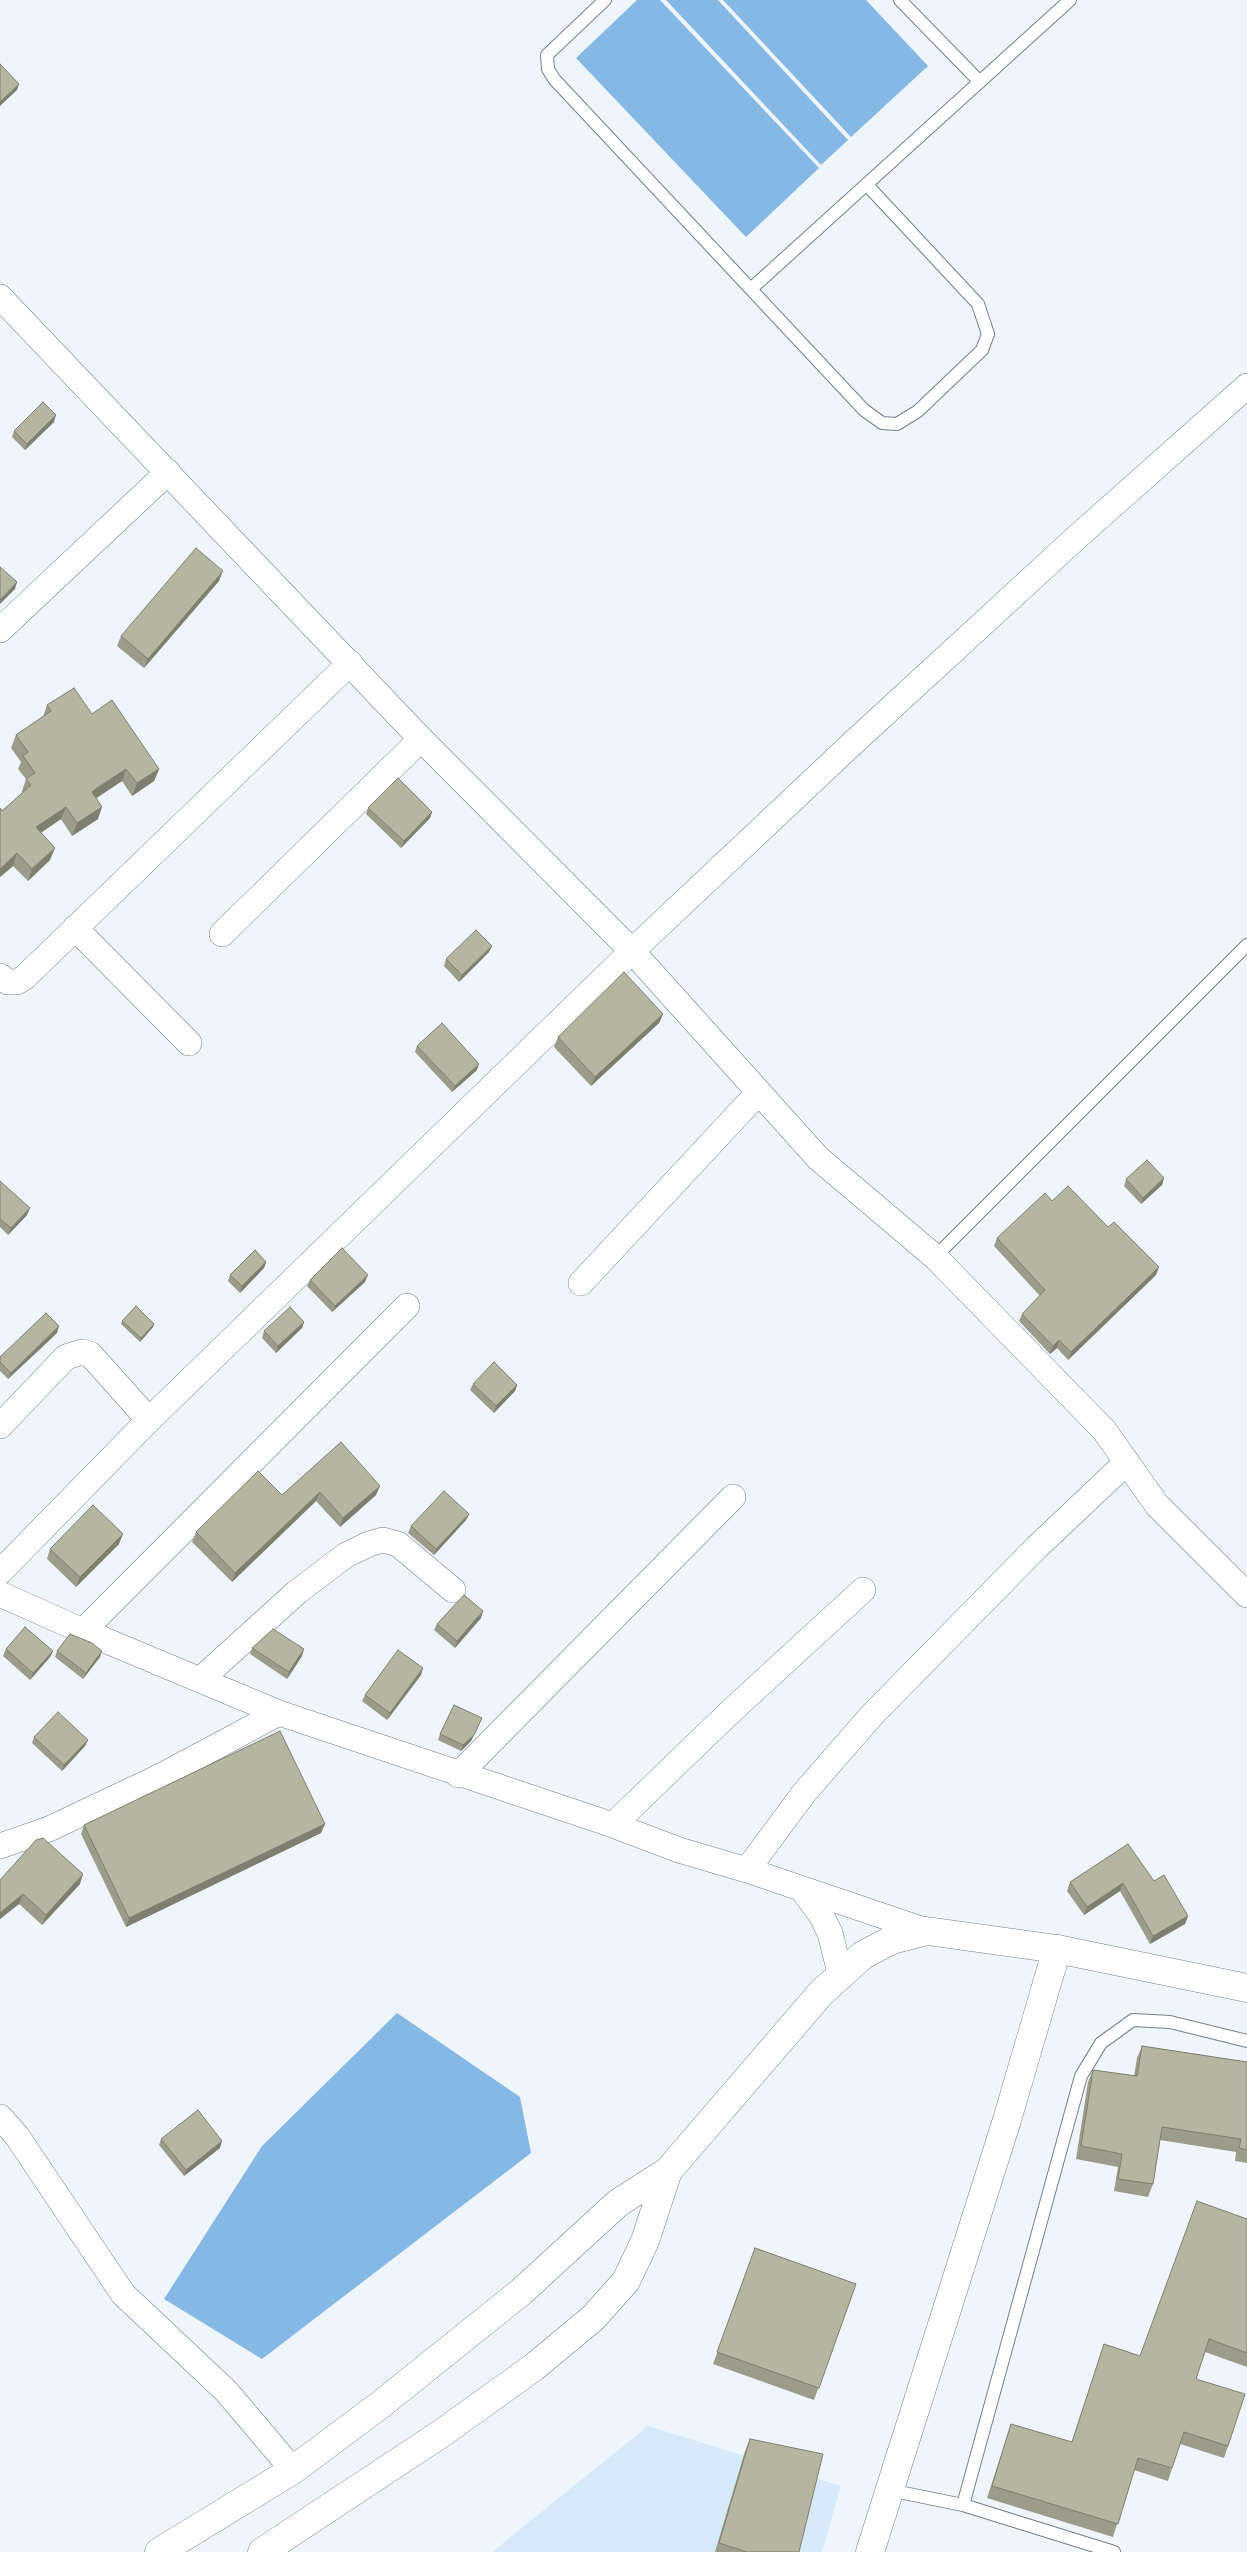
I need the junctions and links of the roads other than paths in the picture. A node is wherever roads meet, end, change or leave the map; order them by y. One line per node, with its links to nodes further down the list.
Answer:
1 (605, 0): 6 (lane)
2 (900, 0): 4 (lane)
3 (1070, 0): 4 (lane)
4 (980, 82): 5 (lane)
5 (867, 185): 6 (lane); 6 (lane)
6 (752, 288)
7 (0, 297): 9 (street)
8 (1247, 386): 16 (street)
9 (168, 472): 10 (street); 11 (street)
10 (0, 630)
11 (350, 663): 12 (street); 13 (street)
12 (422, 739): 14 (street); 16 (street)
13 (75, 928): 17 (street); 18 (street)
14 (222, 934)
15 (1247, 945): 20 (lane)
16 (632, 950): 19 (street); 23 (street)
17 (0, 976)
18 (189, 1042)
19 (758, 1093): 20 (street); 21 (street)
20 (935, 1257): 25 (street)
21 (581, 1282)
22 (407, 1306): 32 (street)
23 (149, 1420): 24 (street); 27 (street)
24 (0, 1426)
25 (1127, 1462): 31 (street); 38 (street)
26 (733, 1497): 35 (street)
27 (0, 1572)
28 (453, 1590): 33 (street)
29 (864, 1590): 36 (street)
30 (0, 1594): 32 (street)
31 (1247, 1595)
32 (83, 1631): 33 (street)
33 (200, 1680): 34 (street)
34 (279, 1713): 35 (street); 37 (street)
35 (458, 1775): 36 (street)
36 (613, 1825): 38 (street)
37 (0, 1846)
38 (747, 1870): 39 (street)
39 (802, 1889): 40 (street); 42 (street)
40 (927, 1931): 41 (main road); 42 (main road)
41 (1057, 1949): 43 (main road); 48 (main road)
42 (840, 1973): 46 (main road)
43 (1247, 1988)
44 (1247, 2041): 49 (lane)
45 (0, 2117): 47 (street)
46 (668, 2171): 47 (main road); 50 (main road)
47 (293, 2470): 51 (main road)
48 (889, 2490): 49 (lane); 53 (main road)
49 (963, 2505): 54 (lane)
50 (289, 2544): 52 (main road)
51 (159, 2552)
52 (262, 2552)
53 (870, 2552)
54 (1114, 2552)

